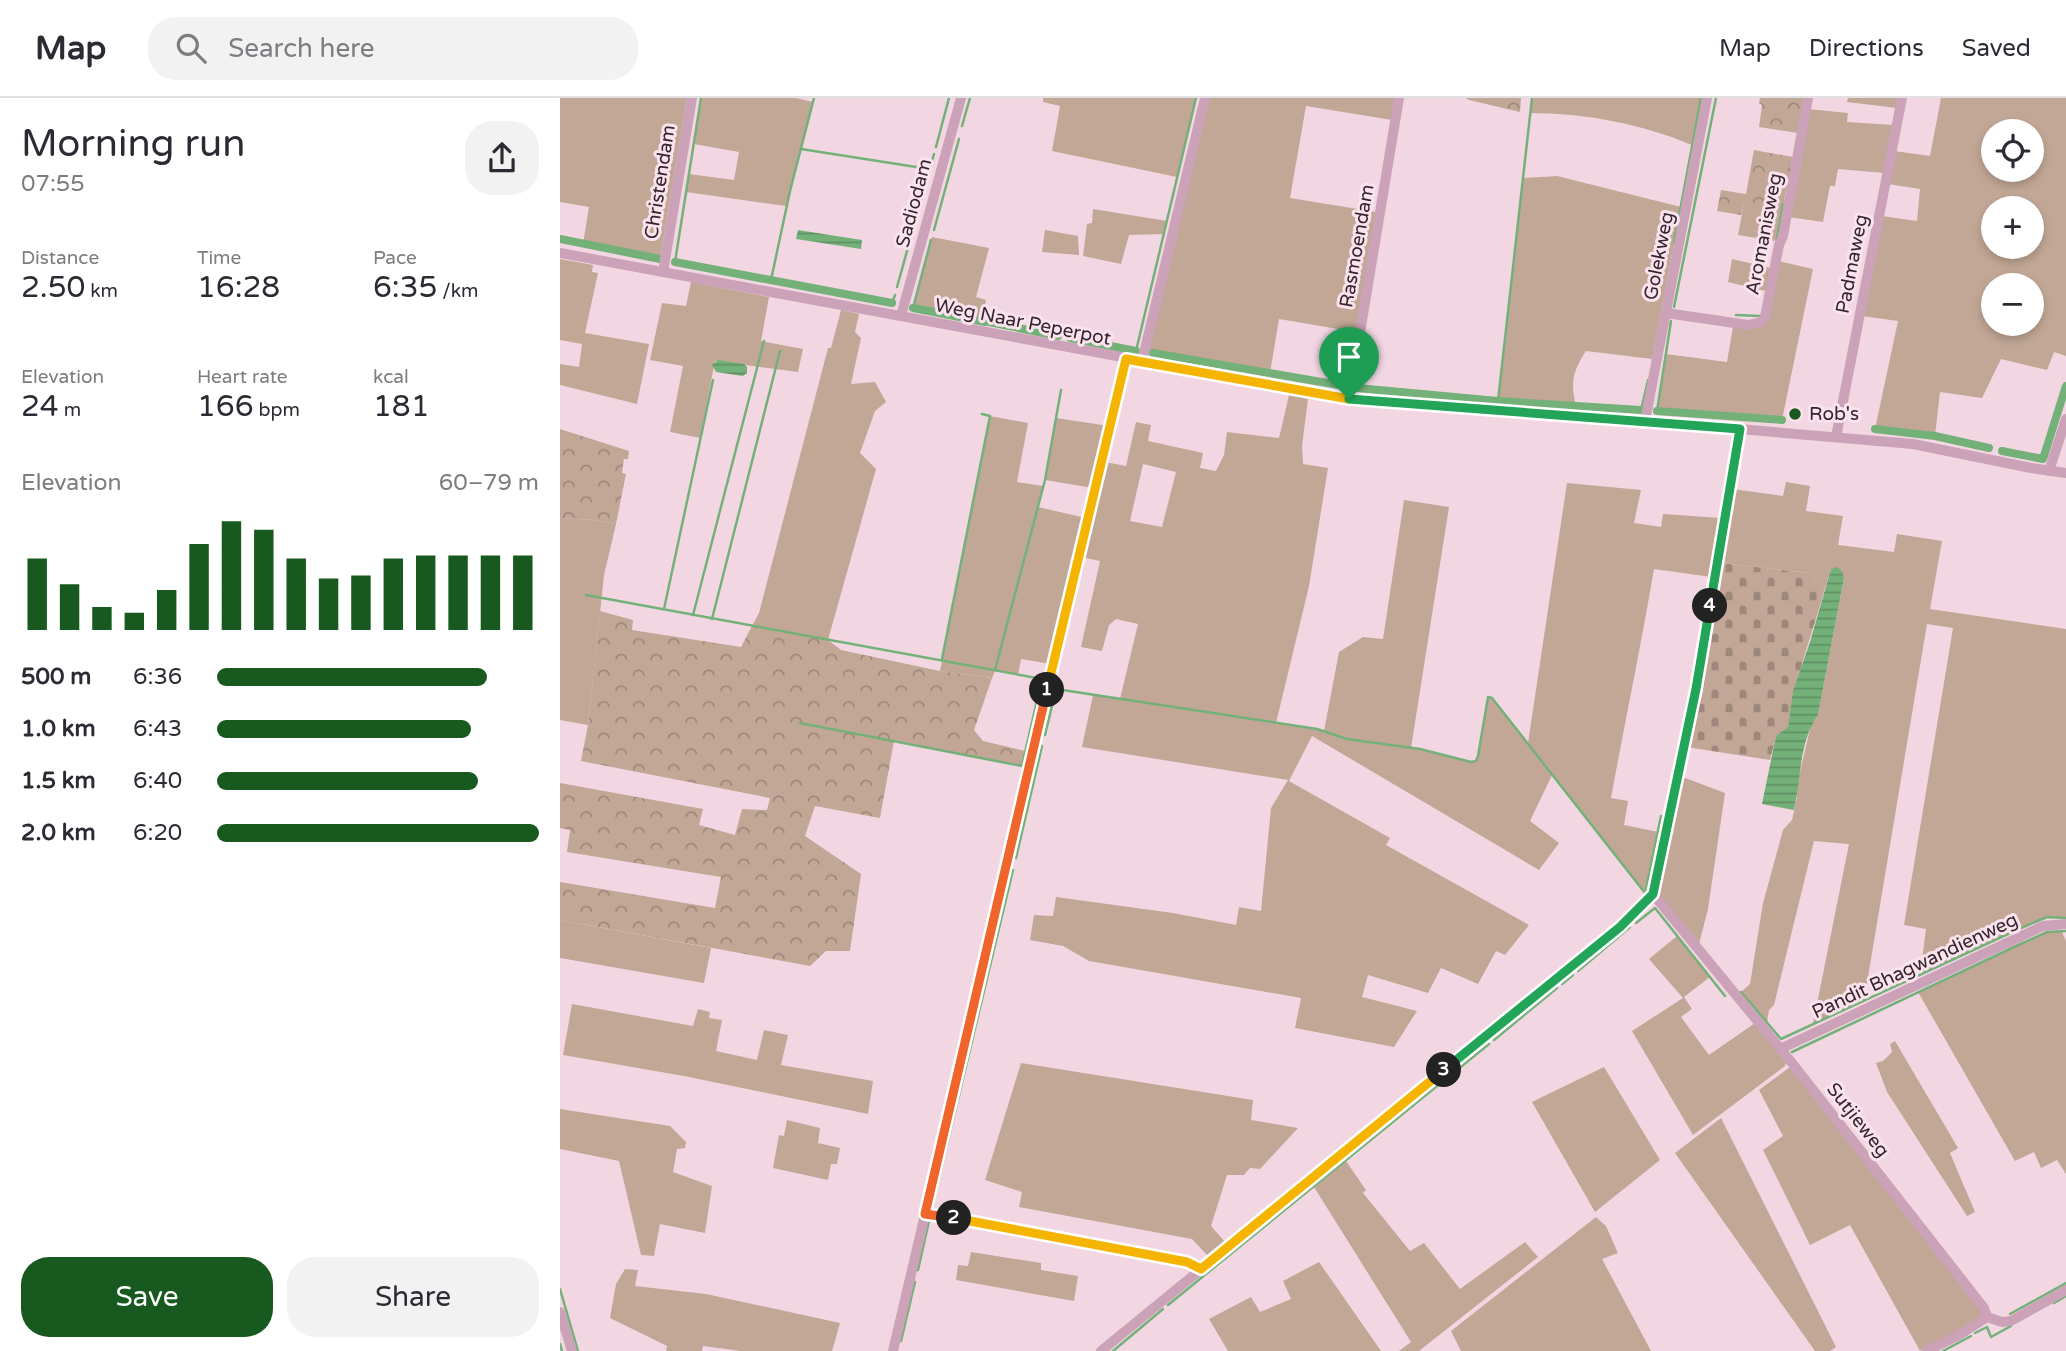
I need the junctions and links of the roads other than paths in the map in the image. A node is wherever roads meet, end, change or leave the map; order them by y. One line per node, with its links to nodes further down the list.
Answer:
1 (692, 98): 9 (street, Christendam)
2 (961, 98): 11 (street, Sadiodam)
3 (1205, 98): 13 (street)
4 (1399, 98): 14 (street, Rasmoendam)
5 (1707, 98): 10 (street, Golekweg)
6 (1808, 98): 10 (street, Aromanisweg)
7 (1902, 98): 18 (street, Padmaweg)
8 (560, 253): 9 (street, Weg Naar Peperpot)
9 (663, 272): 11 (street, Weg Naar Peperpot)
10 (1666, 313): 16 (street, Golekweg)
11 (901, 316): 12 (street, Weg Naar Peperpot)
12 (1126, 359): 13 (street, Weg Naar Peperpot); 24 (street)
13 (1142, 362): 14 (street, Weg Naar Peperpot)
14 (1349, 399): 16 (street, Weg Naar Peperpot)
15 (2066, 419): 19 (street)
16 (1646, 421): 17 (street, Weg Naar Peperpot)
17 (1740, 429): 18 (street, Weg Naar Peperpot); 21 (street)
18 (1836, 437): 19 (street, Weg Naar Peperpot)
19 (2049, 471): 20 (street, Weg Naar Peperpot)
20 (2066, 473)
21 (1653, 894): 23 (street, Sutjieweg); 25 (street)
22 (2066, 924): 23 (street, Pandit Bhagwandienweg)
23 (1780, 1049): 28 (street, Sutjieweg)
24 (925, 1214): 25 (street); 30 (street)
25 (1201, 1269): 31 (street)
26 (2066, 1290): 28 (street)
27 (560, 1312): 29 (street)
28 (1987, 1317): 32 (street)
29 (572, 1351)
30 (893, 1351)
31 (1101, 1351)
32 (1927, 1351)

